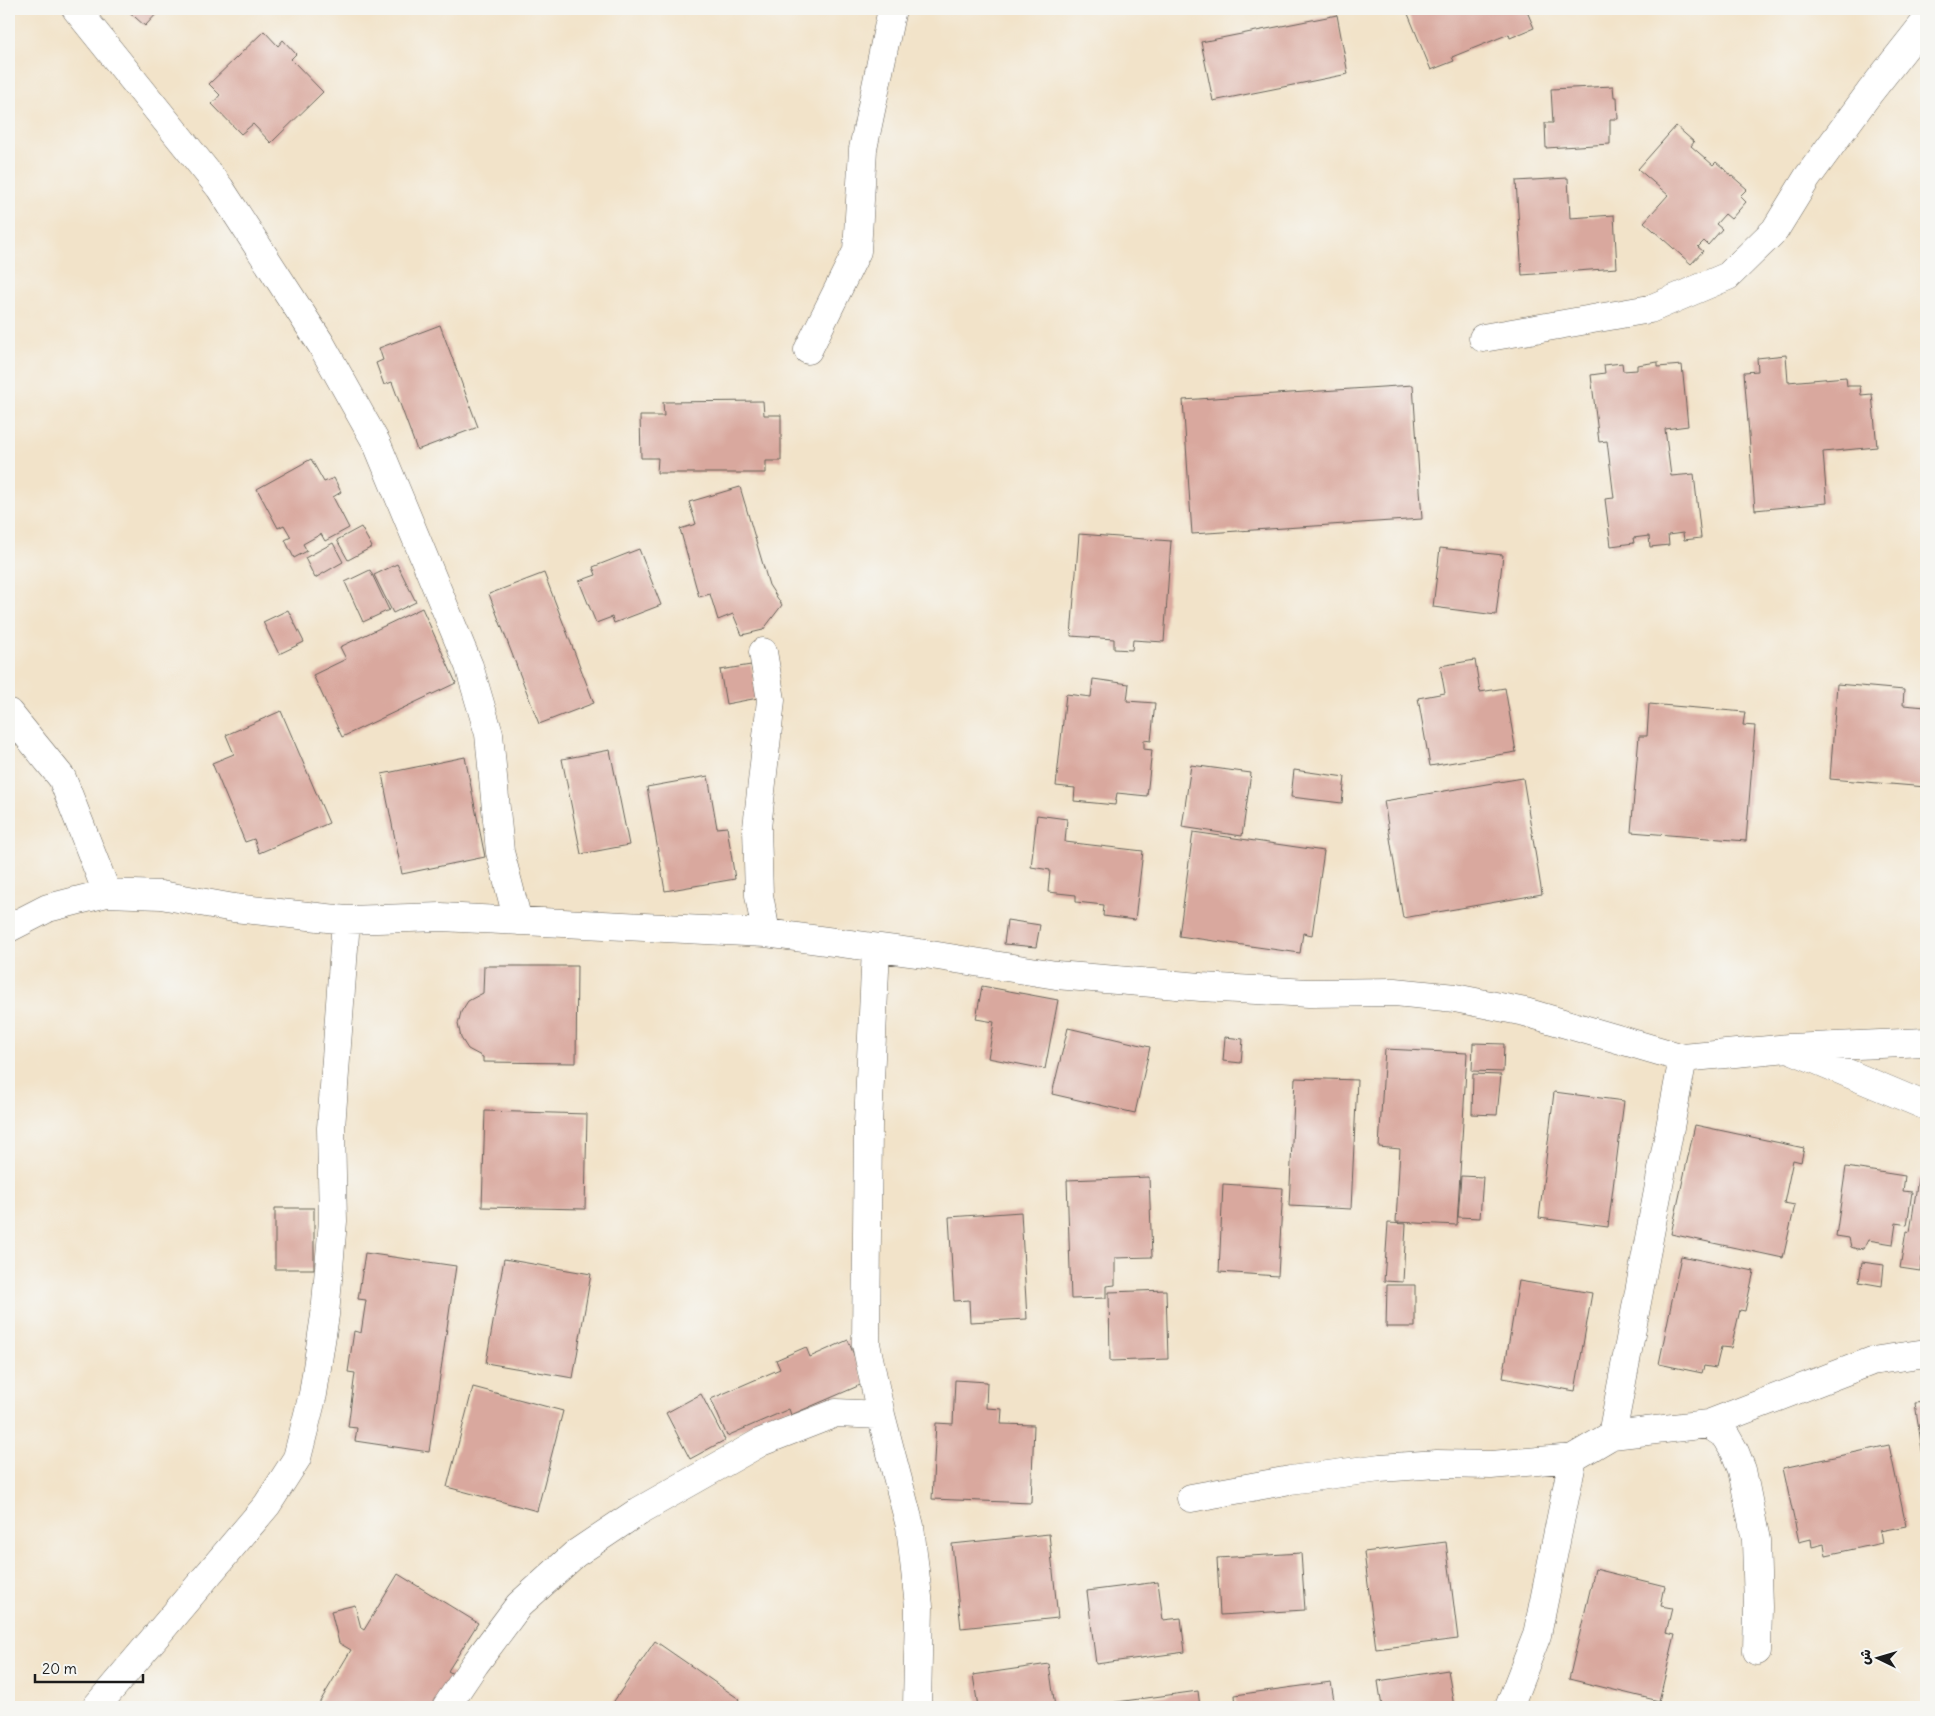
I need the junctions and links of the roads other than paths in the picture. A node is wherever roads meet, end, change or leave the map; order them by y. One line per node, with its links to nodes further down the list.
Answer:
1 (76, 9): 10 (street)
2 (892, 9): 5 (street)
3 (1926, 21): 4 (street)
4 (1483, 338)
5 (808, 350)
6 (763, 652): 12 (street)
7 (9, 713): 8 (street)
8 (107, 893): 9 (street); 11 (street)
9 (346, 920): 10 (street); 25 (street)
10 (518, 921): 12 (street)
11 (9, 928)
12 (766, 933): 13 (street)
13 (876, 948): 16 (street); 19 (street)
14 (1926, 1042): 15 (street)
15 (1789, 1048): 16 (street); 17 (street)
16 (1683, 1058): 21 (street)
17 (1926, 1106)
18 (1926, 1353): 20 (street)
19 (881, 1415): 26 (street); 27 (street)
20 (1708, 1424): 21 (street); 24 (street)
21 (1612, 1435): 22 (street)
22 (1573, 1458): 23 (street); 28 (street)
23 (1191, 1498)
24 (1757, 1651)
25 (96, 1707)
26 (446, 1707)
27 (917, 1707)
28 (1509, 1707)

